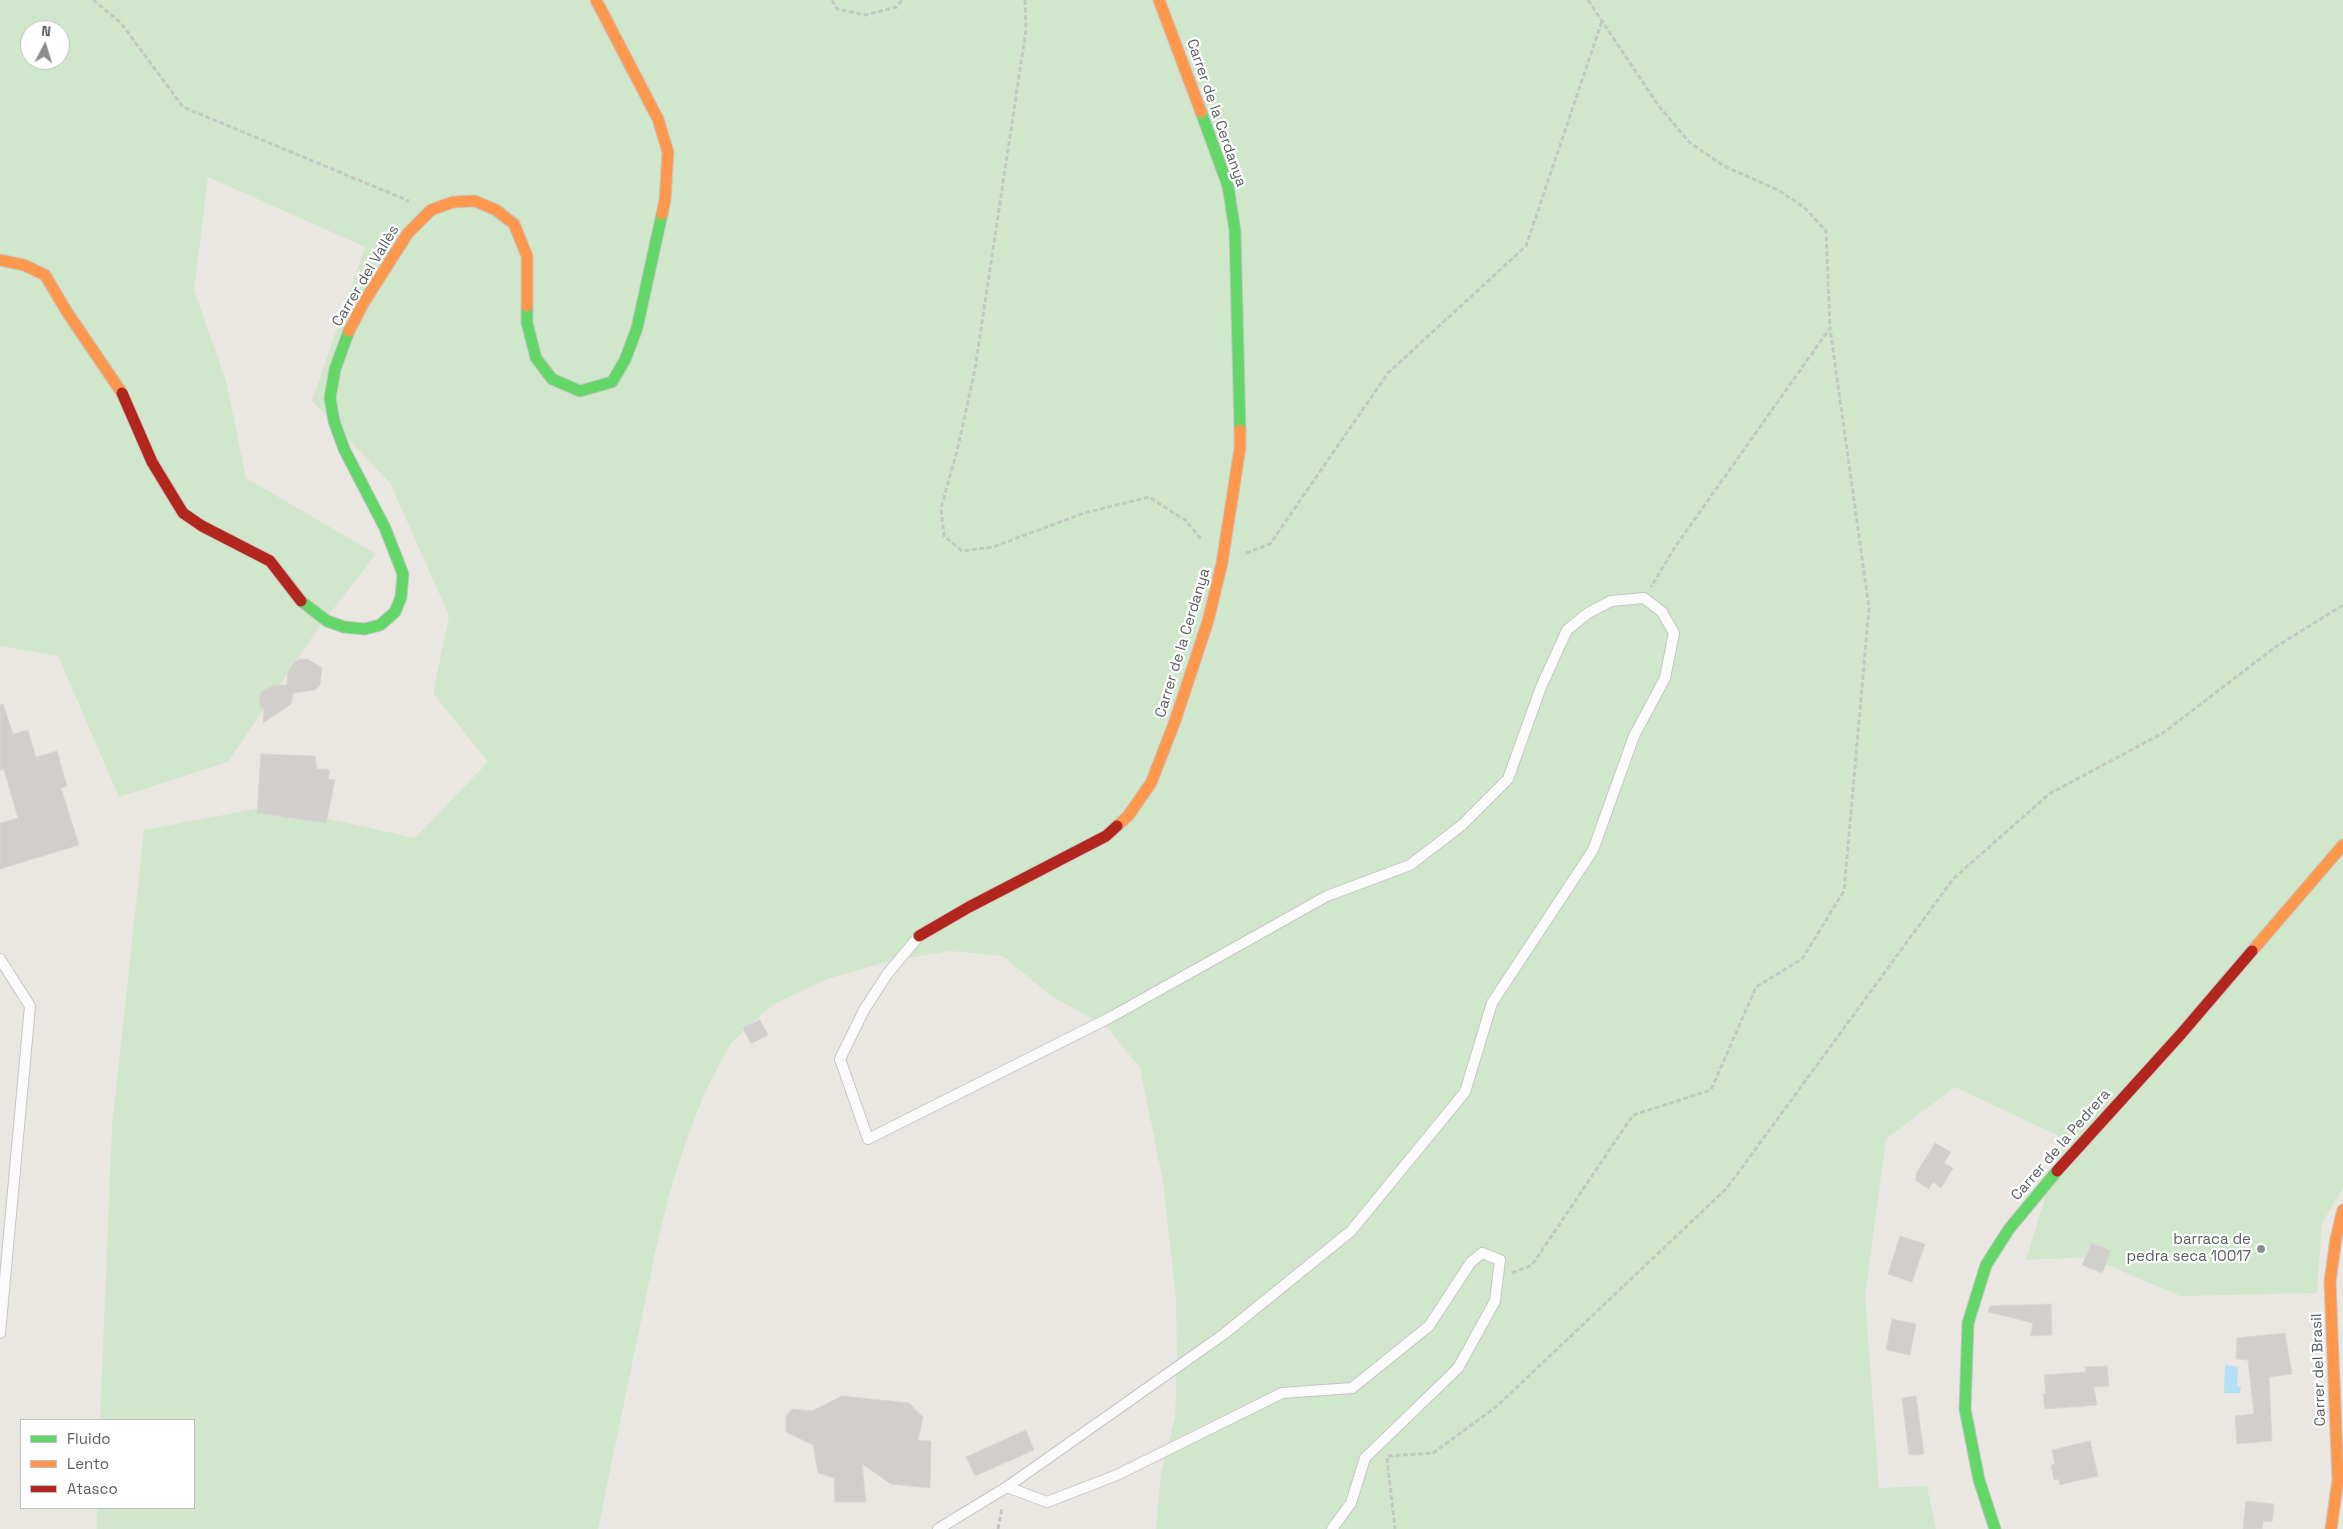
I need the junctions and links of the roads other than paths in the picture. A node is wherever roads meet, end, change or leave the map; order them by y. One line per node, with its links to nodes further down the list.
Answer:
1 (596, 0): 3 (street, Carrer del Vallès)
2 (1159, 0): 5 (street, Carrer de la Cerdanya)
3 (0, 260)
4 (2343, 845): 12 (street, Carrer de la Pedrera)
5 (919, 936): 9 (lane)
6 (0, 959): 8 (lane)
7 (2343, 1210): 13 (street, Carrer del Brasil)
8 (0, 1333)
9 (1006, 1487): 10 (lane); 11 (lane)
10 (938, 1529)
11 (1332, 1529)
12 (1995, 1529)
13 (2332, 1529)

